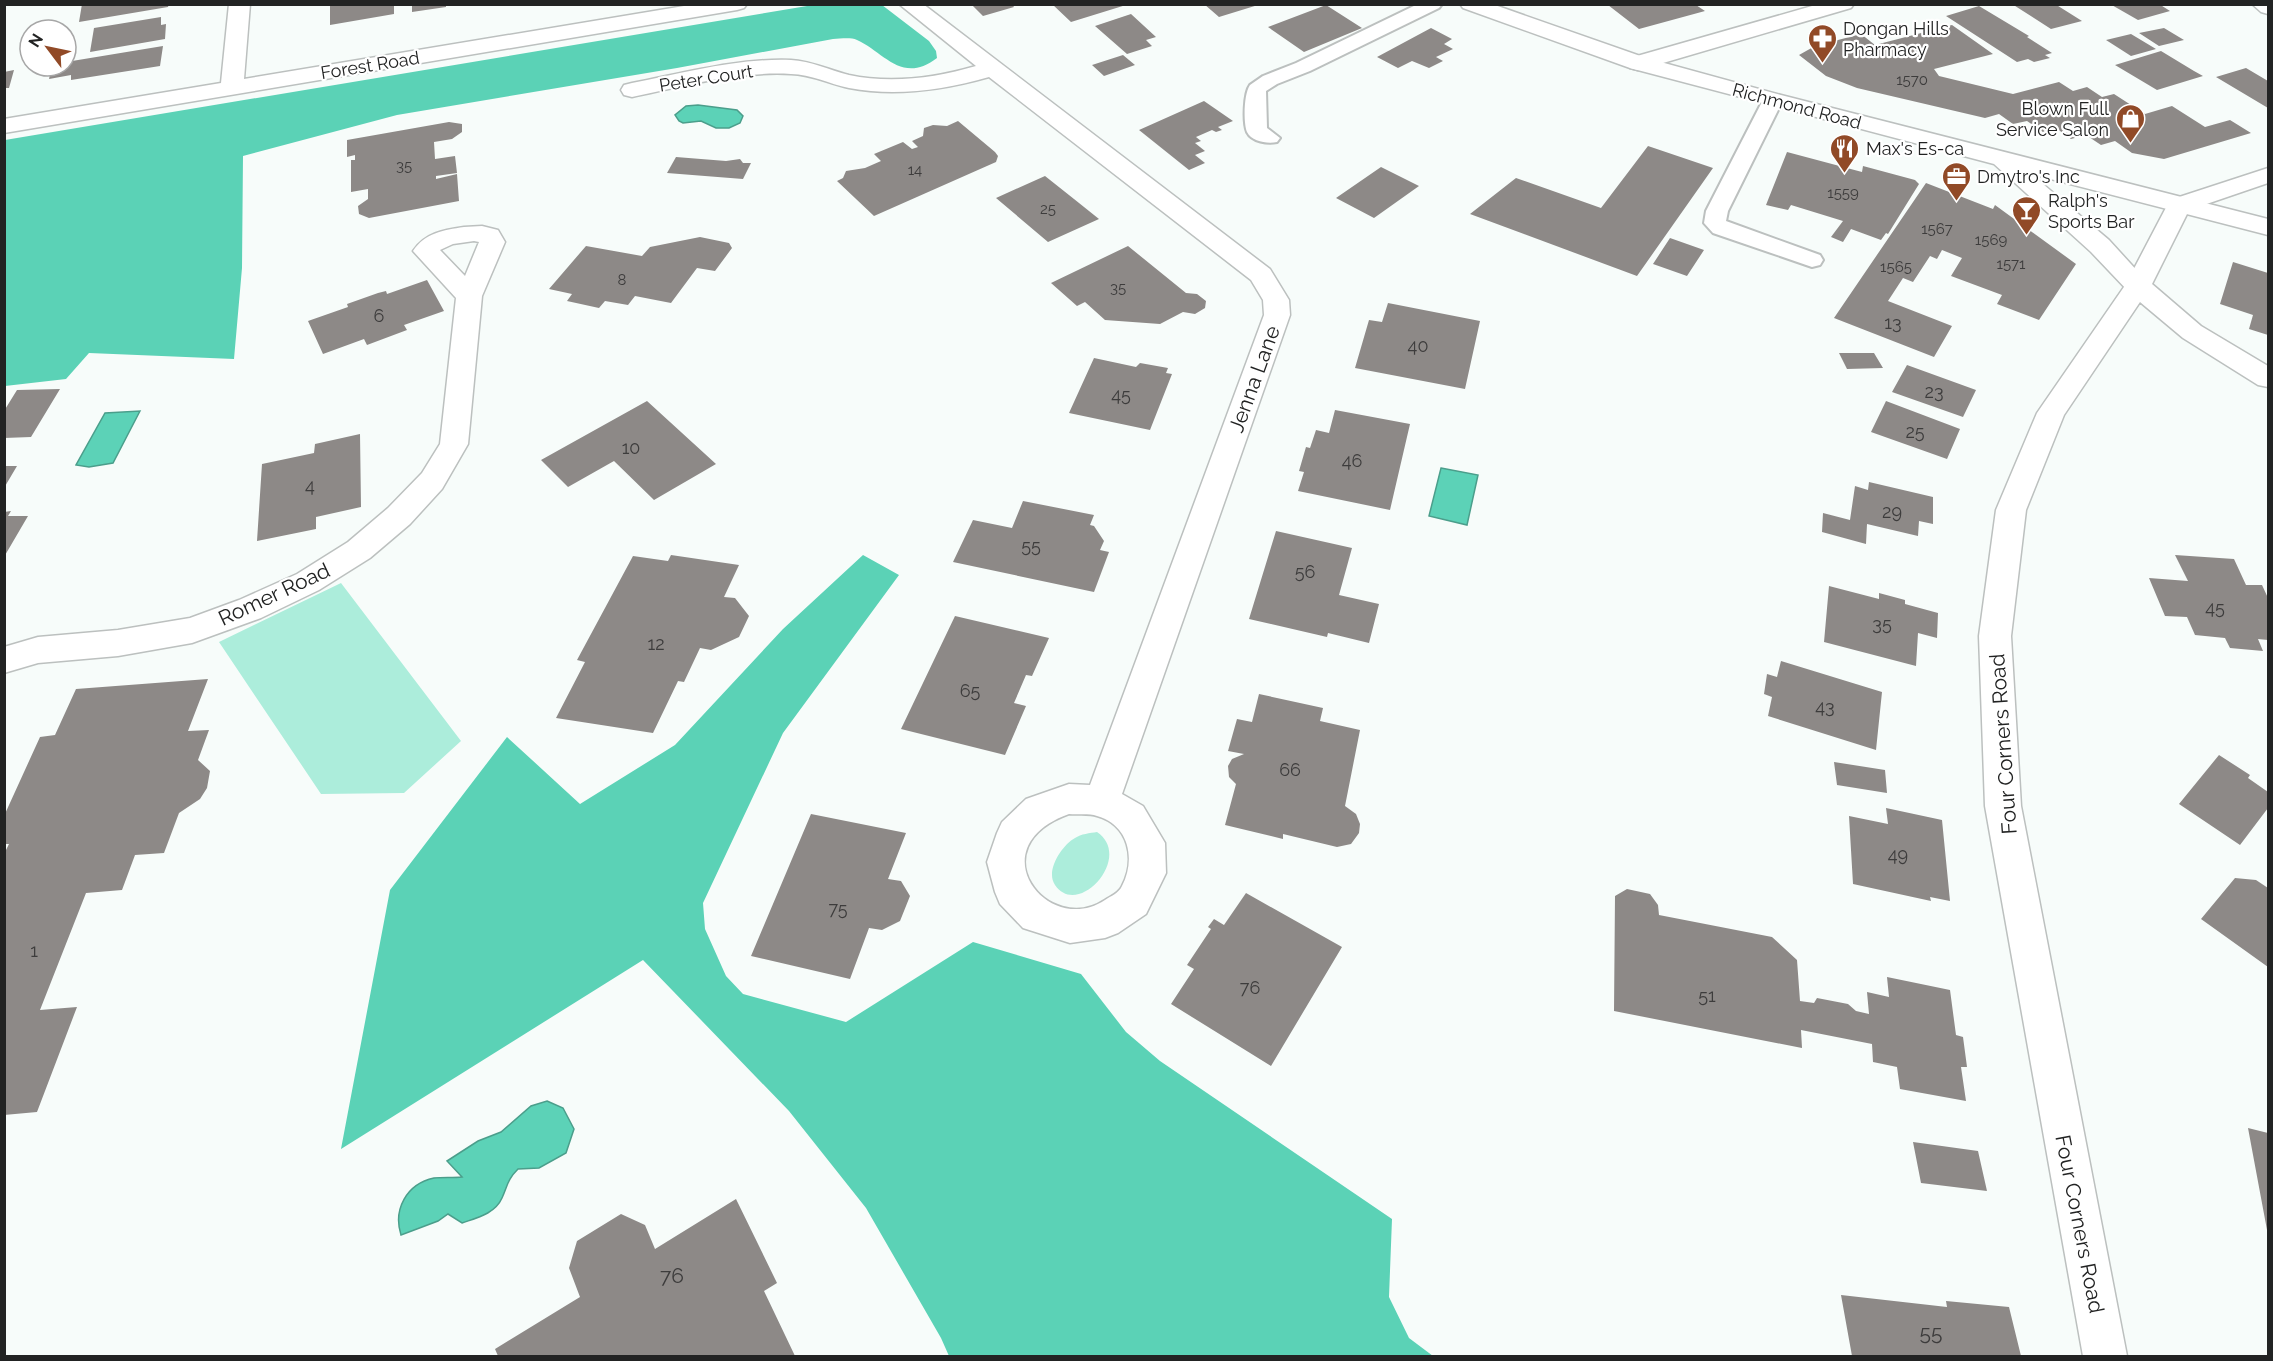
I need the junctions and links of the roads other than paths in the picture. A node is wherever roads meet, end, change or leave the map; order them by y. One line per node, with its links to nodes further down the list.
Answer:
1 (240, 4): 11 (street)
2 (736, 4): 11 (street, Forest Road)
3 (909, 4): 10 (street, Jenna Lane)
4 (1433, 4): 15 (lane)
5 (1470, 4): 9 (street, Richmond Road)
6 (1844, 4): 9 (street)
7 (2262, 4): 8 (street)
8 (2268, 8)
9 (1638, 63): 13 (street, Richmond Road)
10 (991, 69): 12 (street, Peter Court); 25 (street, Jenna Lane)
11 (232, 88): 14 (street, Forest Road)
12 (633, 90)
13 (1773, 100): 16 (street, Richmond Road); 20 (lane)
14 (4, 126)
15 (1270, 138)
16 (2000, 159): 18 (street, Richmond Road); 21 (street)
17 (2268, 175): 18 (street)
18 (2179, 205): 19 (street, Richmond Road); 21 (street, Four Corners Road)
19 (2268, 226)
20 (1812, 260)
21 (2138, 286): 23 (street); 26 (street, Four Corners Road)
22 (469, 296): 24 (street, Romer Road)
23 (2268, 378)
24 (4, 660)
25 (1102, 801)
26 (2105, 1356)

